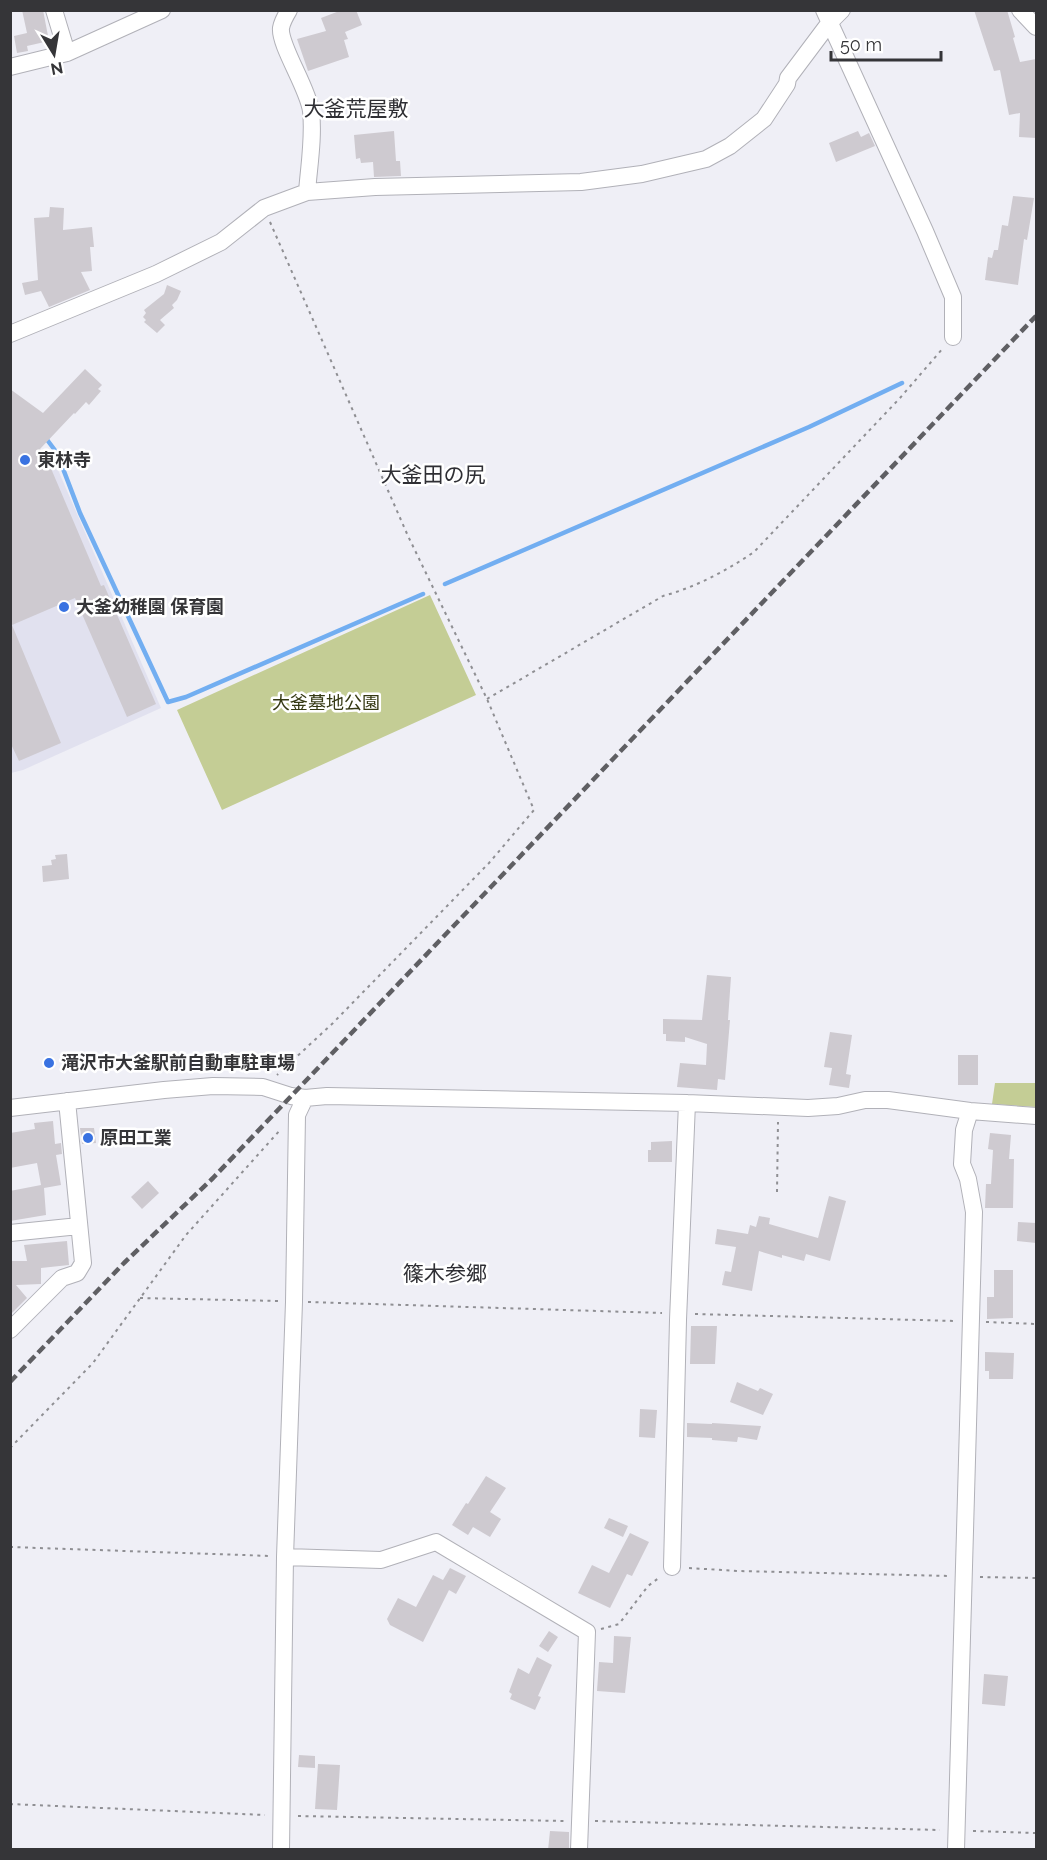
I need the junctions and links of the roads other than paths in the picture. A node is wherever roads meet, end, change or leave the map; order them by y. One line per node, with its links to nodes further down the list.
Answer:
1 (54, 10): 7 (street)
2 (162, 10): 7 (street)
3 (289, 10): 9 (street)
4 (1020, 10): 6 (street)
5 (832, 14): 9 (street); 11 (street)
6 (1036, 27)
7 (67, 53): 8 (street)
8 (10, 67)
9 (307, 192): 10 (street)
10 (10, 334)
11 (953, 336)
12 (305, 1098): 13 (street); 14 (street); 21 (street)
13 (67, 1101): 15 (street); 18 (street)
14 (687, 1103): 16 (street); 22 (street)
15 (10, 1108)
16 (970, 1111): 17 (street); 25 (street)
17 (1036, 1116)
18 (79, 1226): 19 (street); 20 (street)
19 (10, 1233)
20 (10, 1330)
21 (285, 1557): 23 (street); 24 (street)
22 (672, 1567)
23 (281, 1850)
24 (579, 1850)
25 (956, 1850)

